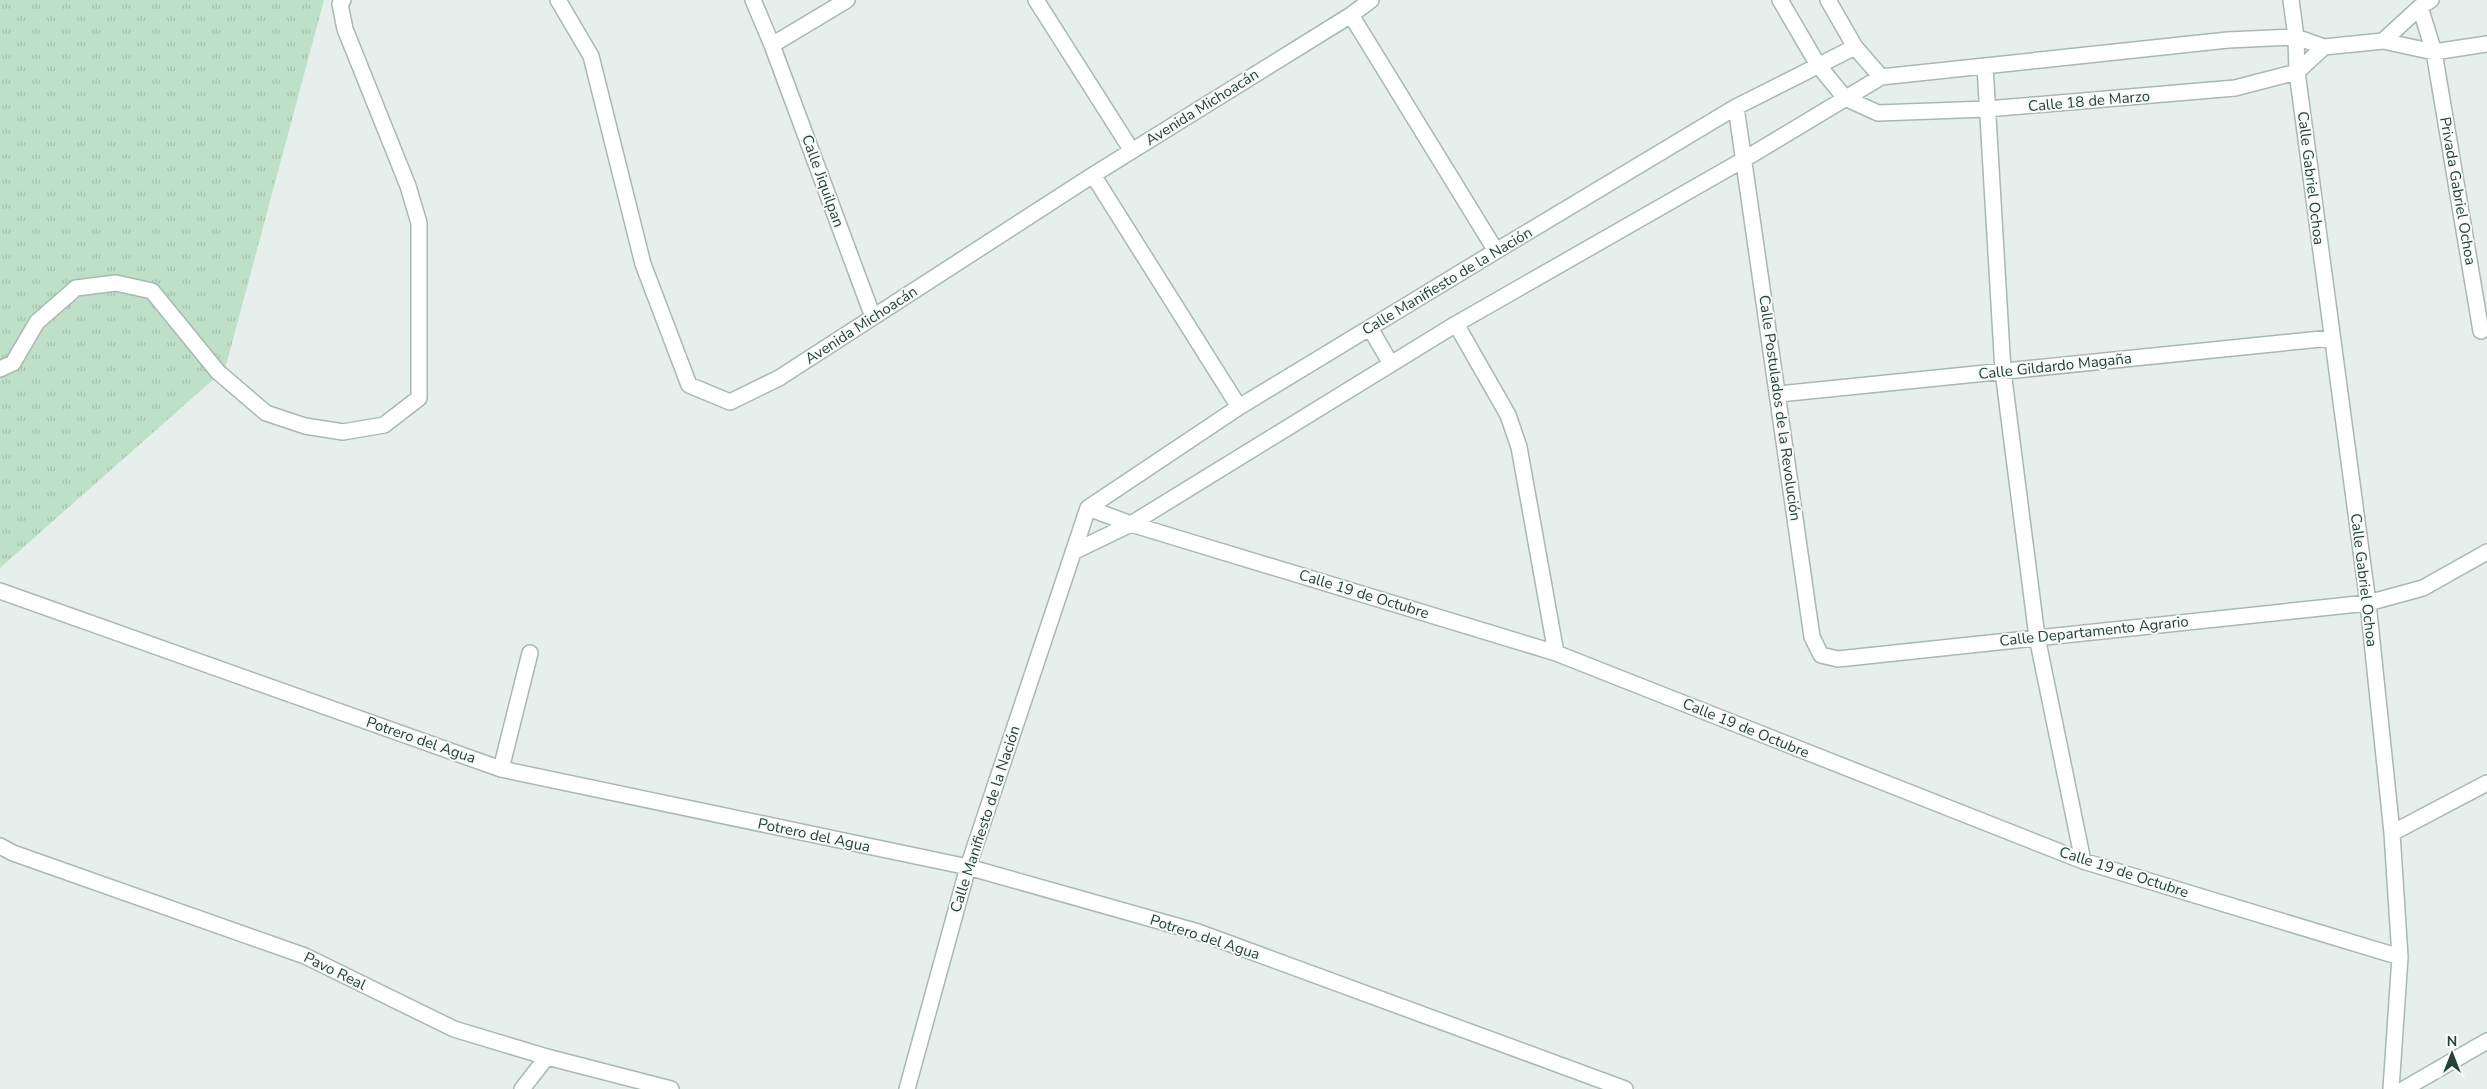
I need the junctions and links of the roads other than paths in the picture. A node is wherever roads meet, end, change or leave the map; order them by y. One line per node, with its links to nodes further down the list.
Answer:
1 (342, 0): 36 (street)
2 (558, 0): 30 (street, Avenida Michoacán)
3 (753, 0): 15 (street, Calle Jiquilpan)
4 (847, 0): 15 (street)
5 (1036, 0): 26 (street)
6 (1370, 0): 11 (street, Avenida Michoacán)
7 (1780, 0): 19 (street)
8 (1828, 0): 16 (street)
9 (2291, 0): 12 (street, Calle Gabriel Ochoa)
10 (2425, 3): 13 (street); 18 (street, Privada Gabriel Ochoa)
11 (1351, 15): 26 (street, Avenida Michoacán); 29 (street)
12 (2296, 37): 17 (street); 20 (street); 21 (street, Calle Gabriel Ochoa)
13 (2383, 41): 17 (street); 18 (street)
14 (2487, 44): 18 (street)
15 (772, 45): 30 (street, Calle Jiquilpan)
16 (1855, 47): 19 (street, Calle Manifiesto de la Nación); 22 (street)
17 (2324, 47): 21 (street)
18 (2434, 52): 33 (street, Privada Gabriel Ochoa)
19 (1818, 65): 23 (street); 24 (street, Calle Manifiesto de la Nación)
20 (1984, 66): 22 (street); 25 (street)
21 (2297, 72): 25 (street, Calle 18 de Marzo); 34 (street, Calle Gabriel Ochoa)
22 (1881, 77): 23 (street)
23 (1845, 98): 25 (street, Calle 18 de Marzo); 27 (street)
24 (1736, 107): 27 (street, Calle Postulados de la Revolución); 29 (street, Calle Manifiesto de la Nación)
25 (1988, 109): 37 (street)
26 (1132, 151): 28 (street, Avenida Michoacán)
27 (1743, 160): 31 (street); 38 (street, Calle Postulados de la Revolución)
28 (1093, 175): 30 (street, Avenida Michoacán); 39 (street)
29 (1496, 251): 32 (street, Calle Manifiesto de la Nación)
30 (873, 316)
31 (1456, 324): 35 (street); 48 (street)
32 (1370, 328): 35 (street); 39 (street, Calle Manifiesto de la Nación)
33 (2481, 331)
34 (2331, 338): 37 (street, Calle Gildardo Magaña); 45 (street, Calle Gabriel Ochoa)
35 (1391, 364): 41 (street)
36 (0, 369)
37 (2003, 371): 38 (street, Calle Gildardo Magaña); 46 (street)
38 (1779, 394): 49 (street, Calle Postulados de la Revolución)
39 (1240, 407): 40 (street, Calle Manifiesto de la Nación)
40 (1088, 508): 41 (street, Calle 19 de Octubre); 42 (street, Calle Manifiesto de la Nación)
41 (1131, 524): 42 (street); 48 (street, Calle 19 de Octubre)
42 (1072, 552): 55 (street, Calle Manifiesto de la Nación)
43 (2487, 552): 45 (street, Calle Departamento Agrario)
44 (0, 591): 50 (street, Potrero del Agua)
45 (2368, 603): 46 (street, Calle Departamento Agrario); 52 (street, Calle Gabriel Ochoa)
46 (2037, 637): 49 (street, Calle Departamento Agrario); 54 (street)
47 (530, 653): 50 (street)
48 (1556, 653): 54 (street, Calle 19 de Octubre)
49 (1821, 655)
50 (501, 768): 55 (street, Potrero del Agua)
51 (2487, 783): 52 (street)
52 (2392, 833): 56 (street, Calle Gabriel Ochoa)
53 (0, 846): 58 (street, Pavo Real)
54 (2083, 861): 56 (street, Calle 19 de Octubre)
55 (968, 867): 61 (street, Calle Manifiesto de la Nación); 62 (street, Potrero del Agua)
56 (2400, 957): 63 (street, Calle Gabriel Ochoa)
57 (2487, 1041): 64 (street)
58 (547, 1057): 59 (street); 60 (street, Pavo Real)
59 (522, 1089)
60 (671, 1089)
61 (906, 1089)
62 (1625, 1089)
63 (2390, 1089)
64 (2404, 1089)

